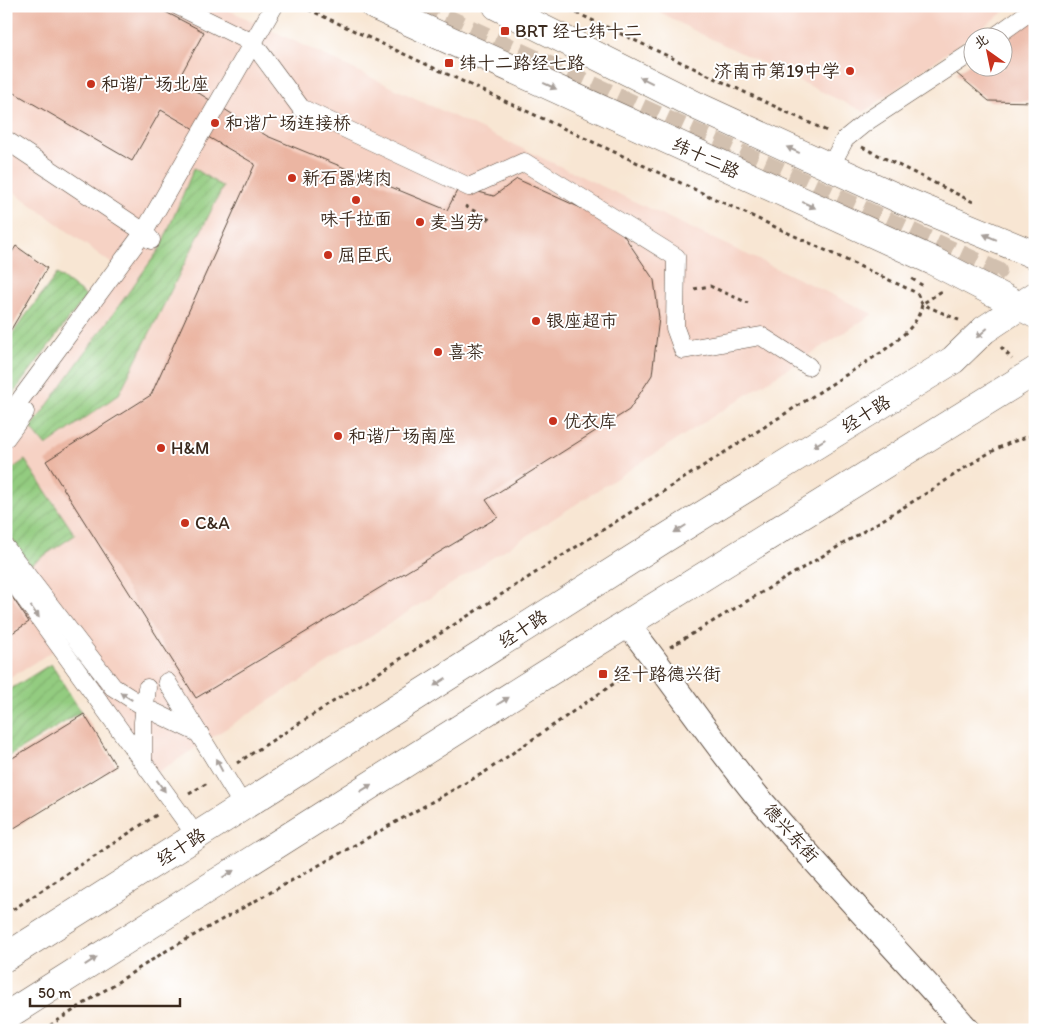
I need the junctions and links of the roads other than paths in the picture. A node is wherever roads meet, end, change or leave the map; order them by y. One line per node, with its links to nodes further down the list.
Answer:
1 (178, 6): 7 (street)
2 (274, 6): 7 (street)
3 (375, 6): 13 (main road, 纬十二路, one-way to 13)
4 (496, 6): 10 (main road, one-way to 4)
5 (1035, 8): 6 (street)
6 (1007, 28)
7 (253, 43): 11 (street); 14 (street)
8 (964, 58): 10 (street)
9 (6, 140): 11 (street)
10 (830, 167): 12 (main road, one-way to 10)
11 (144, 232): 16 (street); 17 (street)
12 (1035, 255)
13 (1030, 305): 26 (main road, 经十路, one-way to 26)
14 (808, 366)
15 (1031, 373): 20 (main road)
16 (6, 419)
17 (6, 438)
18 (6, 548): 23 (street, one-way to 18)
19 (6, 572): 25 (street, one-way to 25)
20 (628, 625): 29 (main road, one-way to 20); 30 (street, 德兴东街)
21 (167, 682): 24 (street)
22 (147, 688): 23 (street)
23 (146, 708): 24 (street); 25 (street)
24 (200, 734): 26 (street, one-way to 24)
25 (143, 762): 27 (street, one-way to 27)
26 (244, 807): 27 (main road, 经十路)
27 (197, 836): 28 (main road, 经十路)
28 (6, 957)
29 (6, 1016)
30 (968, 1030)

